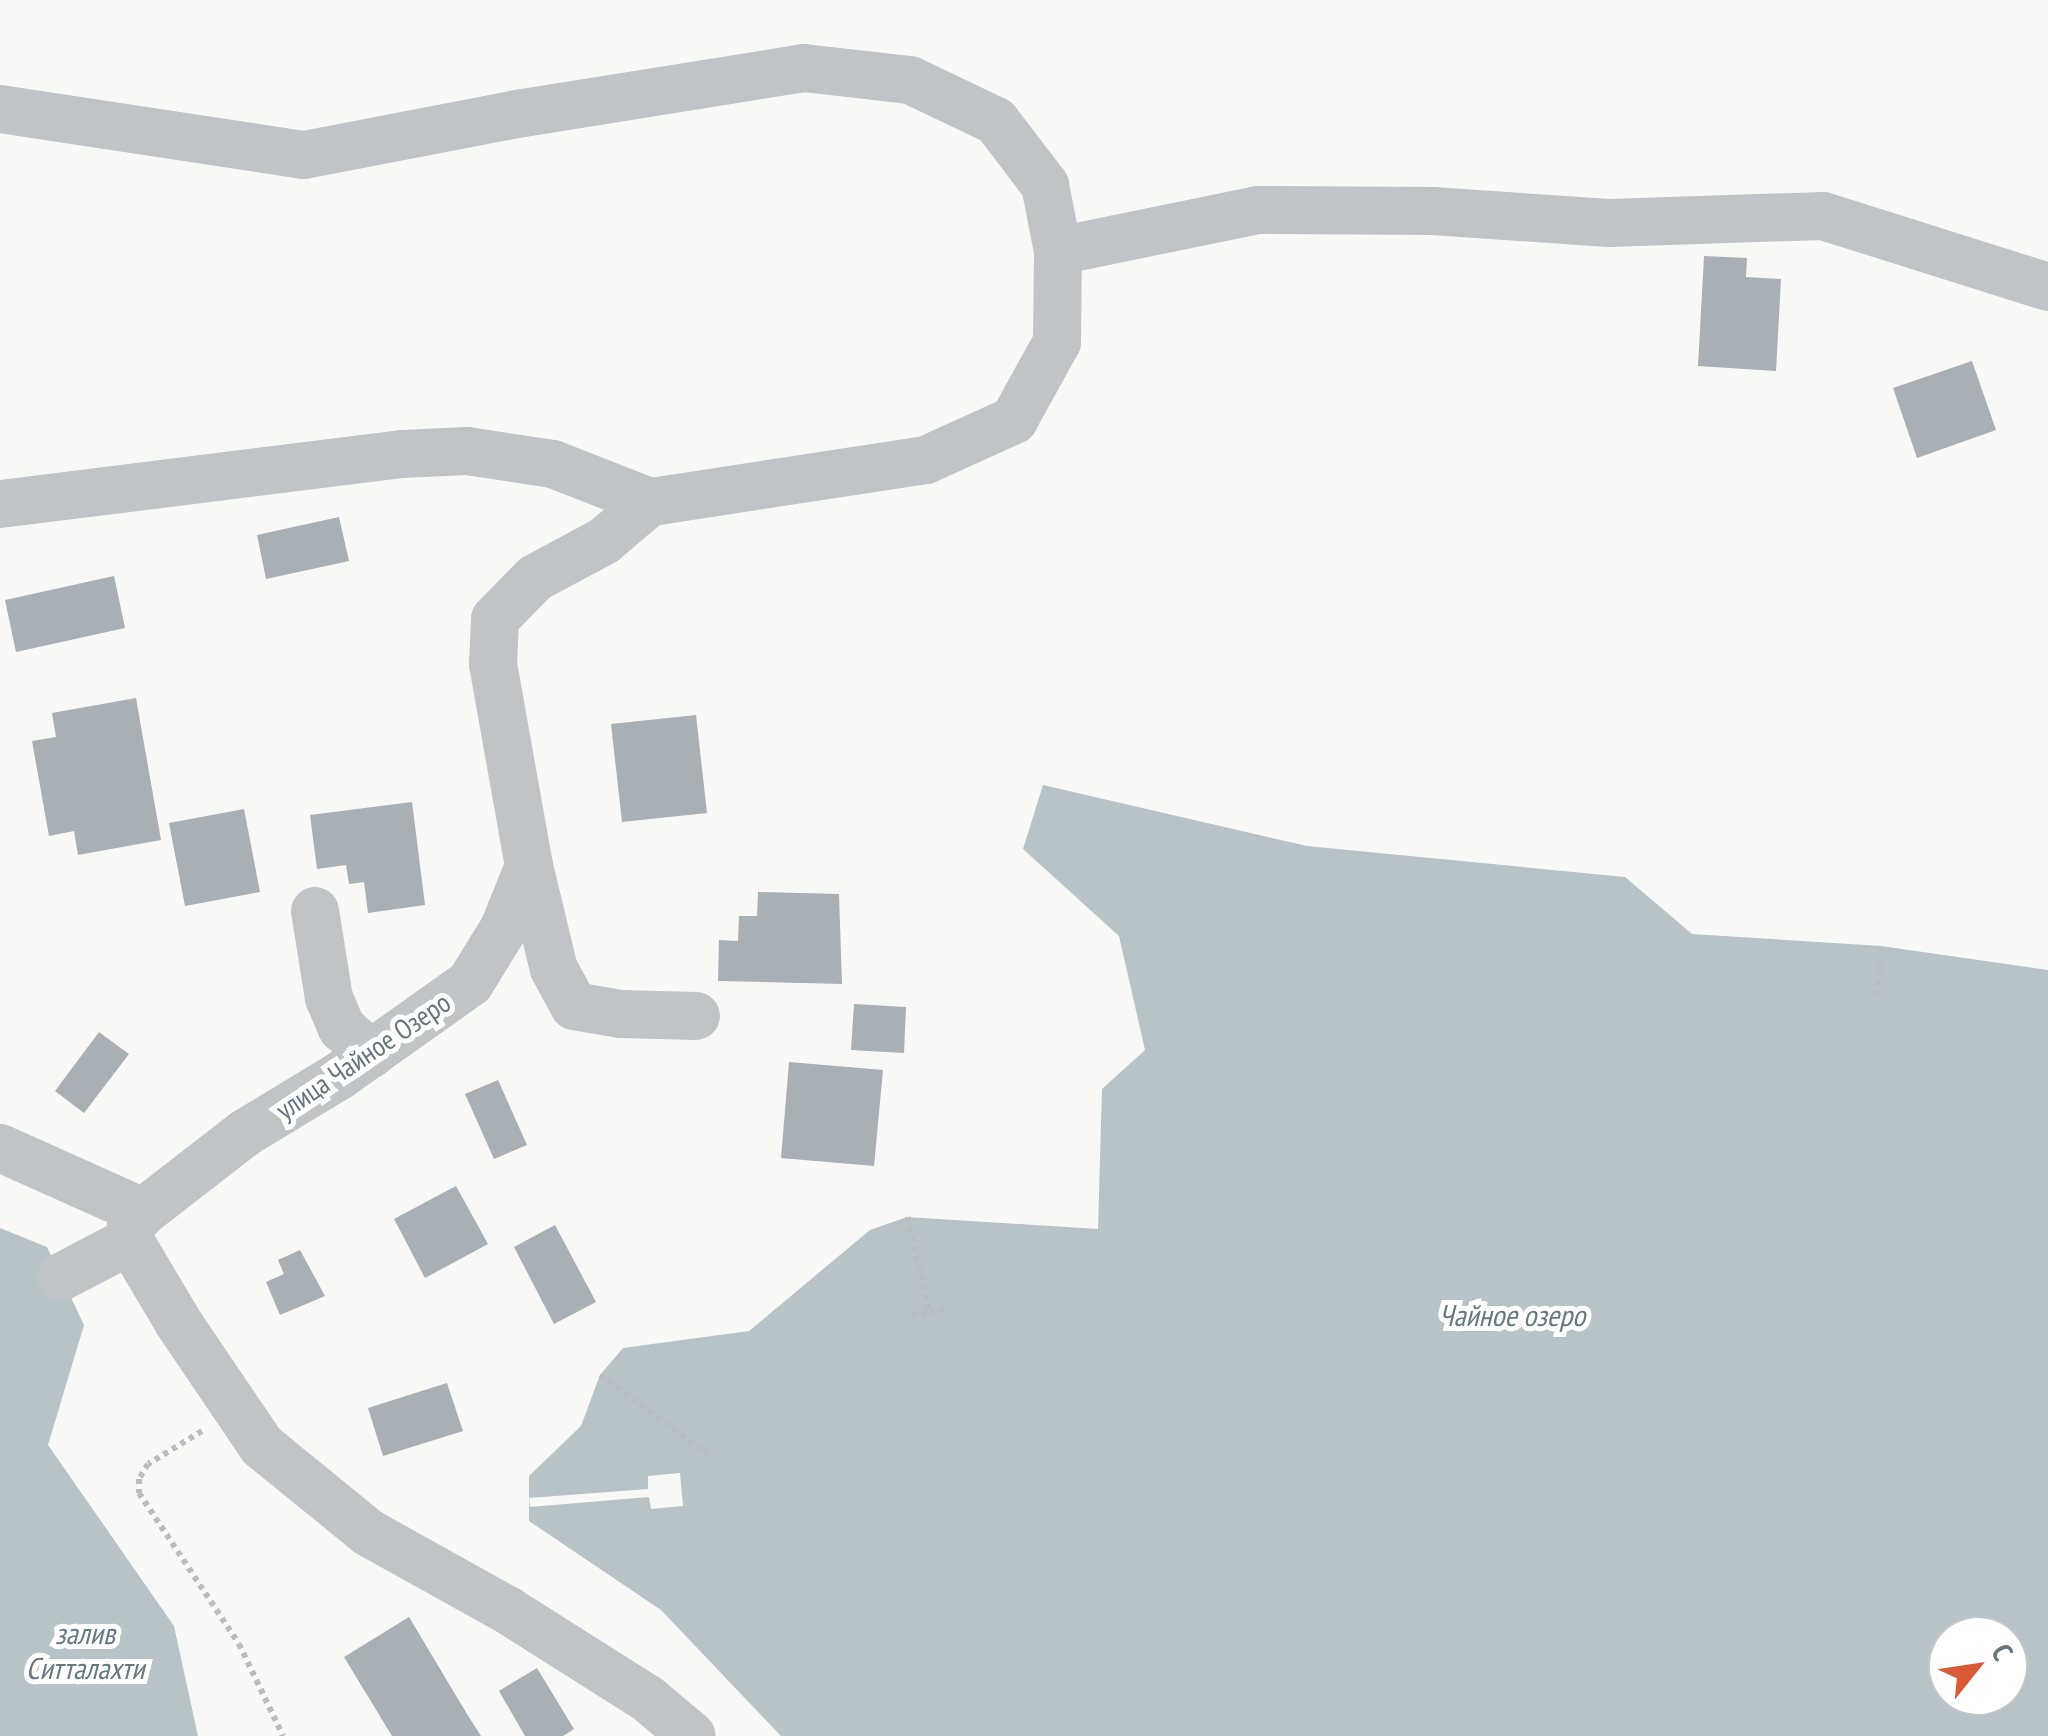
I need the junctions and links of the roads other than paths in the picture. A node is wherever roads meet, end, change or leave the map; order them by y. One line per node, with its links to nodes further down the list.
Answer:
1 (0, 109): 2 (street)
2 (1058, 250): 3 (street); 4 (street)
3 (2048, 288)
4 (650, 502): 5 (street); 6 (street)
5 (0, 504)
6 (528, 866): 8 (street); 9 (street, улица Чайное Озеро)
7 (316, 912): 9 (street)
8 (696, 1016)
9 (371, 1054): 11 (street, улица Чайное Озеро)
10 (0, 1148): 11 (street)
11 (136, 1226): 12 (street, улица Чайное Озеро); 13 (street)
12 (61, 1277)
13 (692, 1736)

